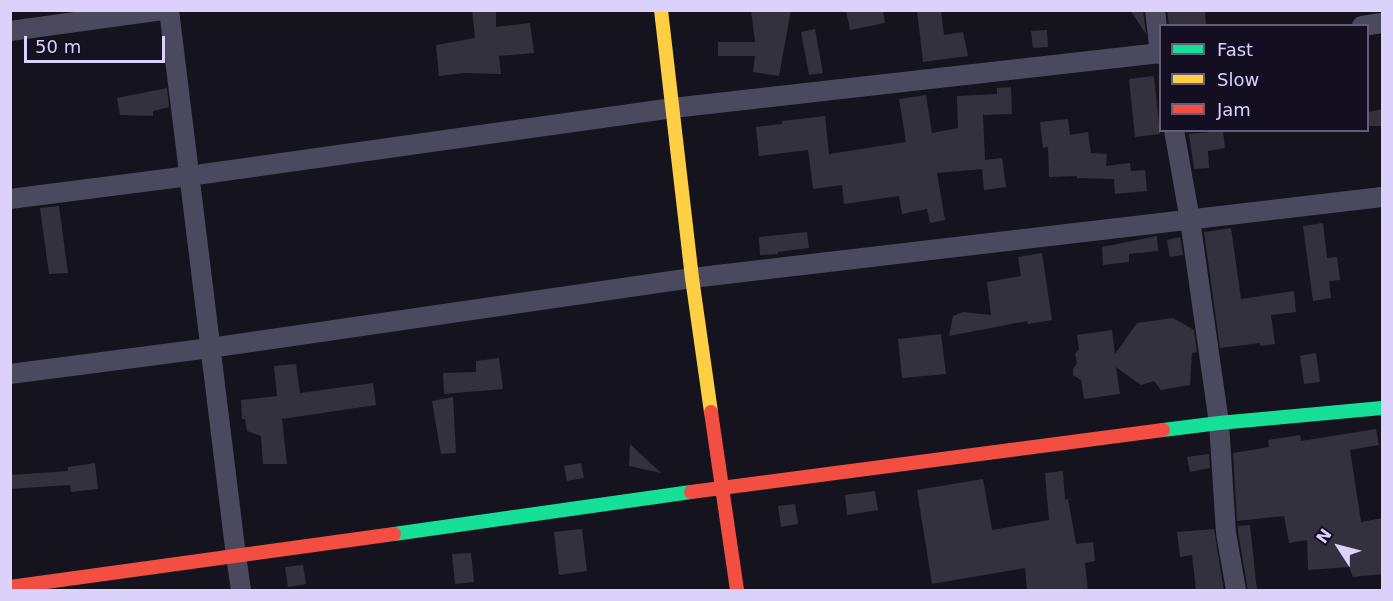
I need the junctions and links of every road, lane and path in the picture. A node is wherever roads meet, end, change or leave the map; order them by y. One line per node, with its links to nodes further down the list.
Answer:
1 (163, 10): 5 (street)
2 (169, 10): 10 (street)
3 (661, 10): 8 (street)
4 (1155, 10): 6 (street)
5 (10, 31)
6 (1159, 45)
7 (1159, 54): 8 (street)
8 (673, 108): 10 (street); 14 (street)
9 (1174, 132): 13 (street)
10 (189, 176): 12 (street); 15 (street)
11 (1383, 197): 13 (street)
12 (10, 199)
13 (1190, 220): 14 (street); 18 (street)
14 (692, 278): 15 (street); 19 (street)
15 (210, 348): 16 (street); 20 (street)
16 (10, 374)
17 (1383, 408): 18 (street)
18 (1219, 423): 19 (street); 24 (street)
19 (721, 488): 20 (street); 23 (street)
20 (236, 556): 21 (street); 22 (street)
21 (10, 587)
22 (241, 591)
23 (737, 591)
24 (1236, 591)

